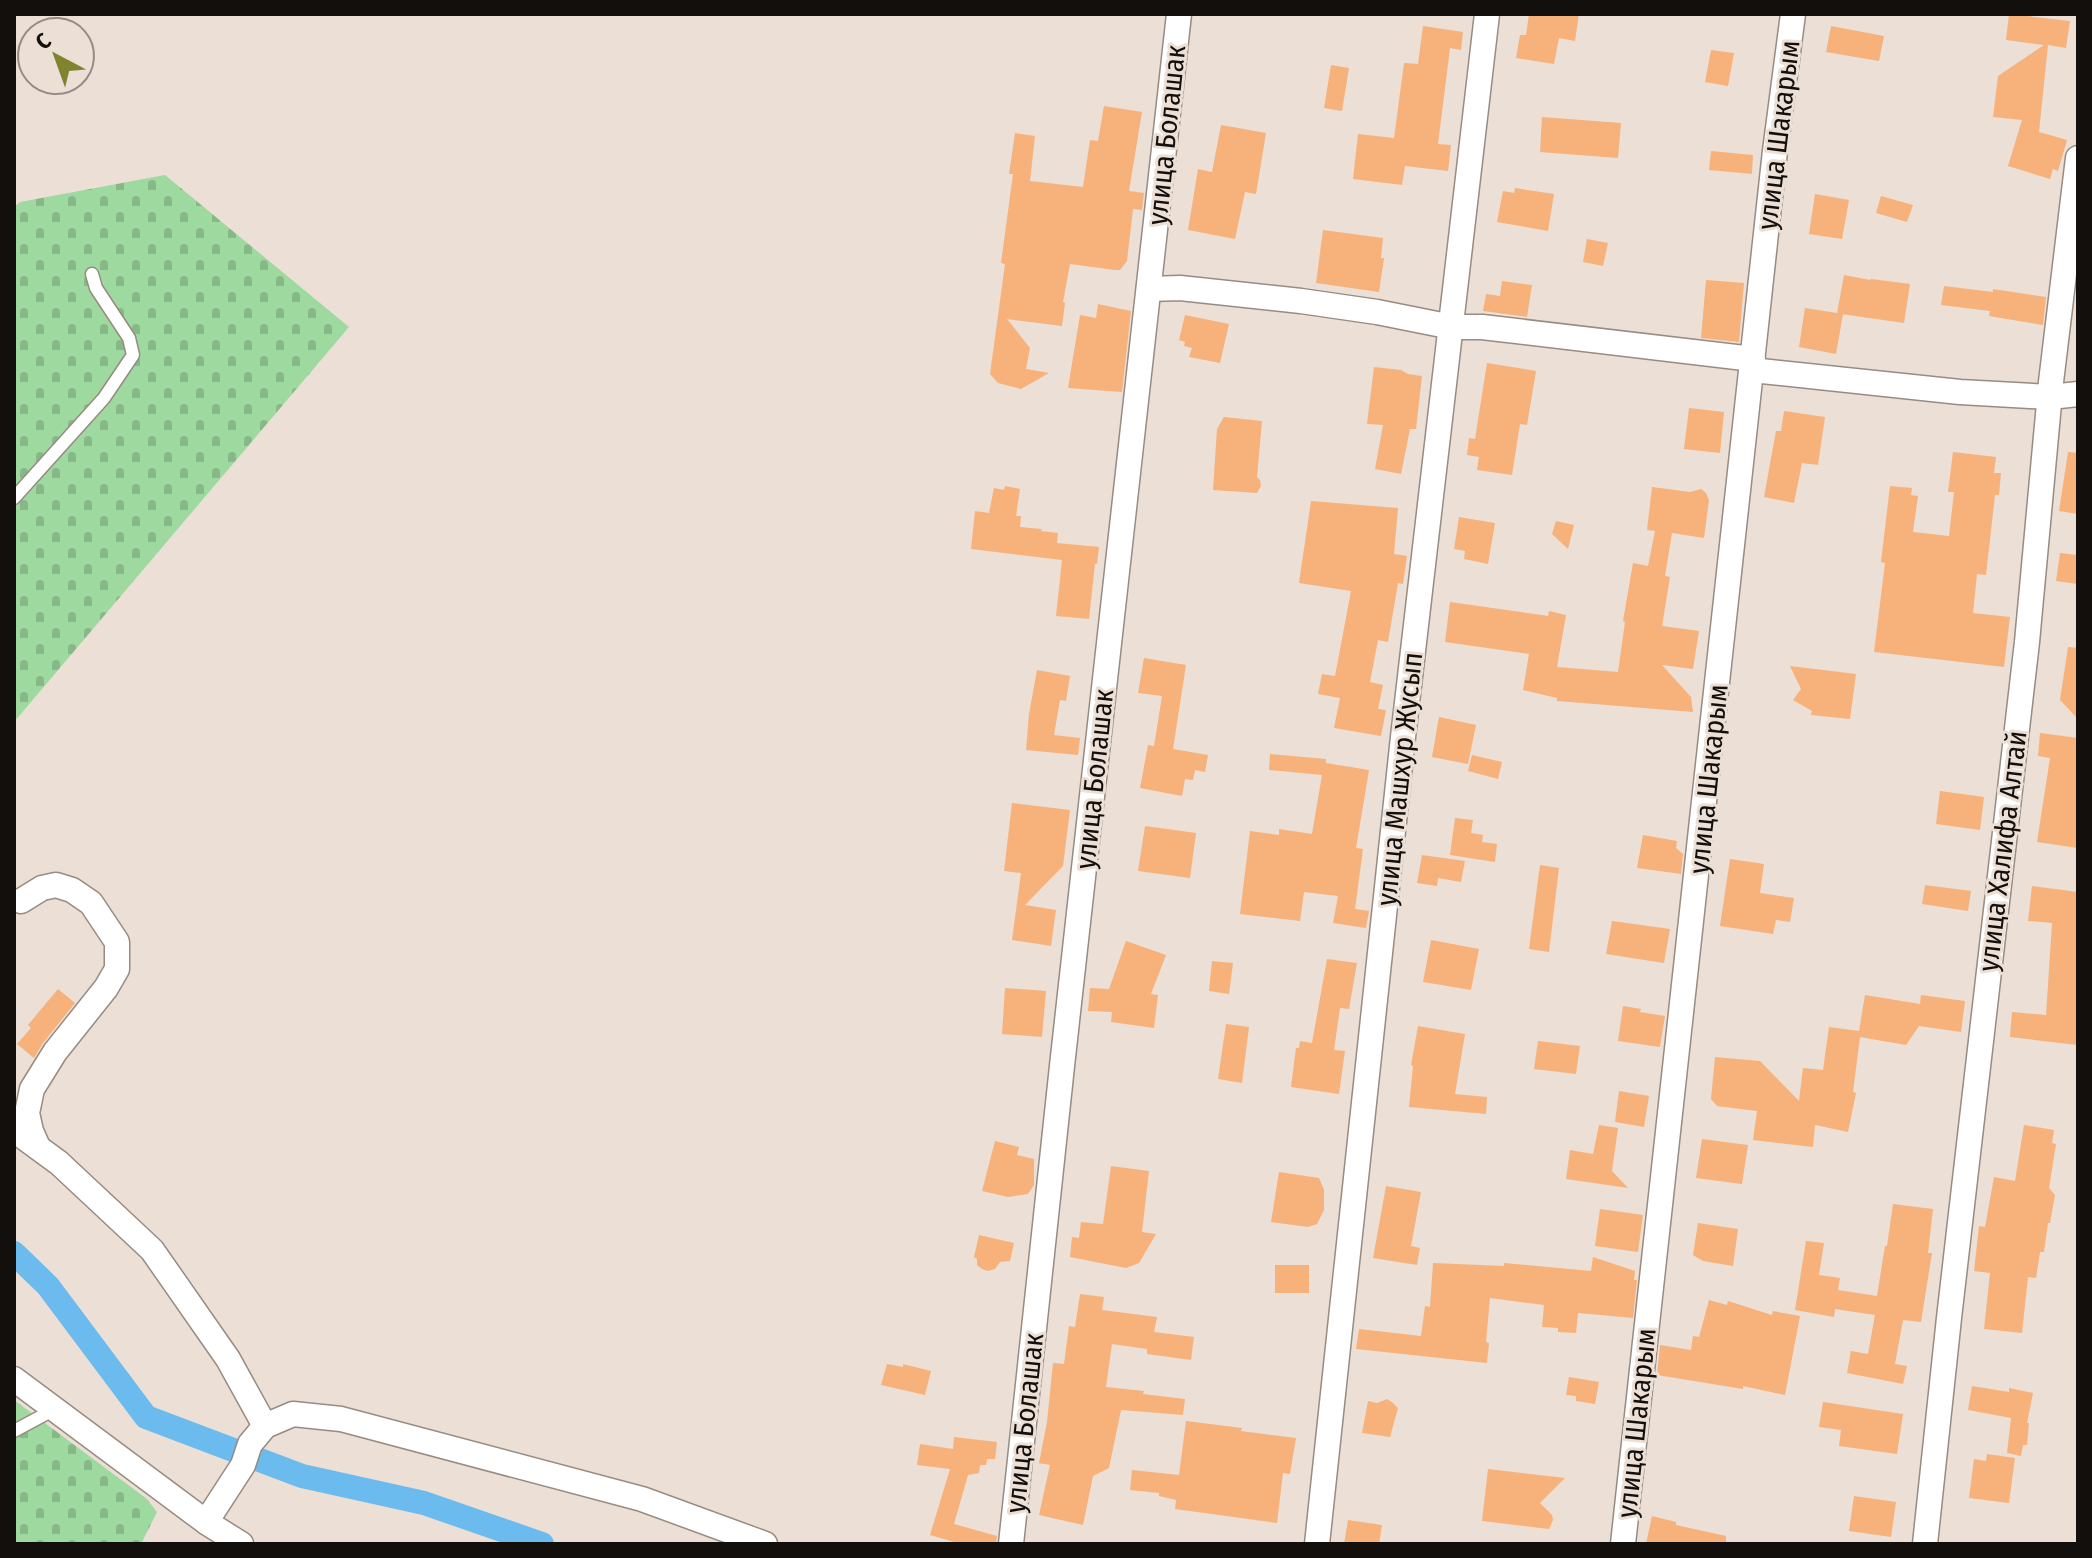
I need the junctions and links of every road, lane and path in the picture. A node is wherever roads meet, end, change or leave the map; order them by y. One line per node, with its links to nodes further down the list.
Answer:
1 (1179, 14): 6 (street, улица Болашак)
2 (1487, 14): 7 (street, улица Машхур Жусып)
3 (1793, 14): 8 (street, улица Шакарым)
4 (2078, 158): 10 (street, улица Халифа Алтай)
5 (92, 274): 11 (lane)
6 (1149, 289): 7 (street); 22 (street, улица Болашак)
7 (1452, 327): 8 (street); 23 (street, улица Машхур Жусып)
8 (1753, 364): 10 (street); 24 (street, улица Шакарым)
9 (2078, 394): 10 (street)
10 (2050, 397): 25 (street, улица Халифа Алтай)
11 (14, 498)
12 (21, 901): 14 (street)
13 (14, 1130): 14 (street)
14 (38, 1147): 18 (street)
15 (14, 1379): 16 (street)
16 (53, 1410): 17 (lane); 19 (street)
17 (14, 1431)
18 (253, 1445): 19 (street); 21 (street)
19 (206, 1522): 20 (street)
20 (241, 1544)
21 (765, 1544)
22 (1011, 1544)
23 (1317, 1544)
24 (1623, 1544)
25 (1925, 1544)

